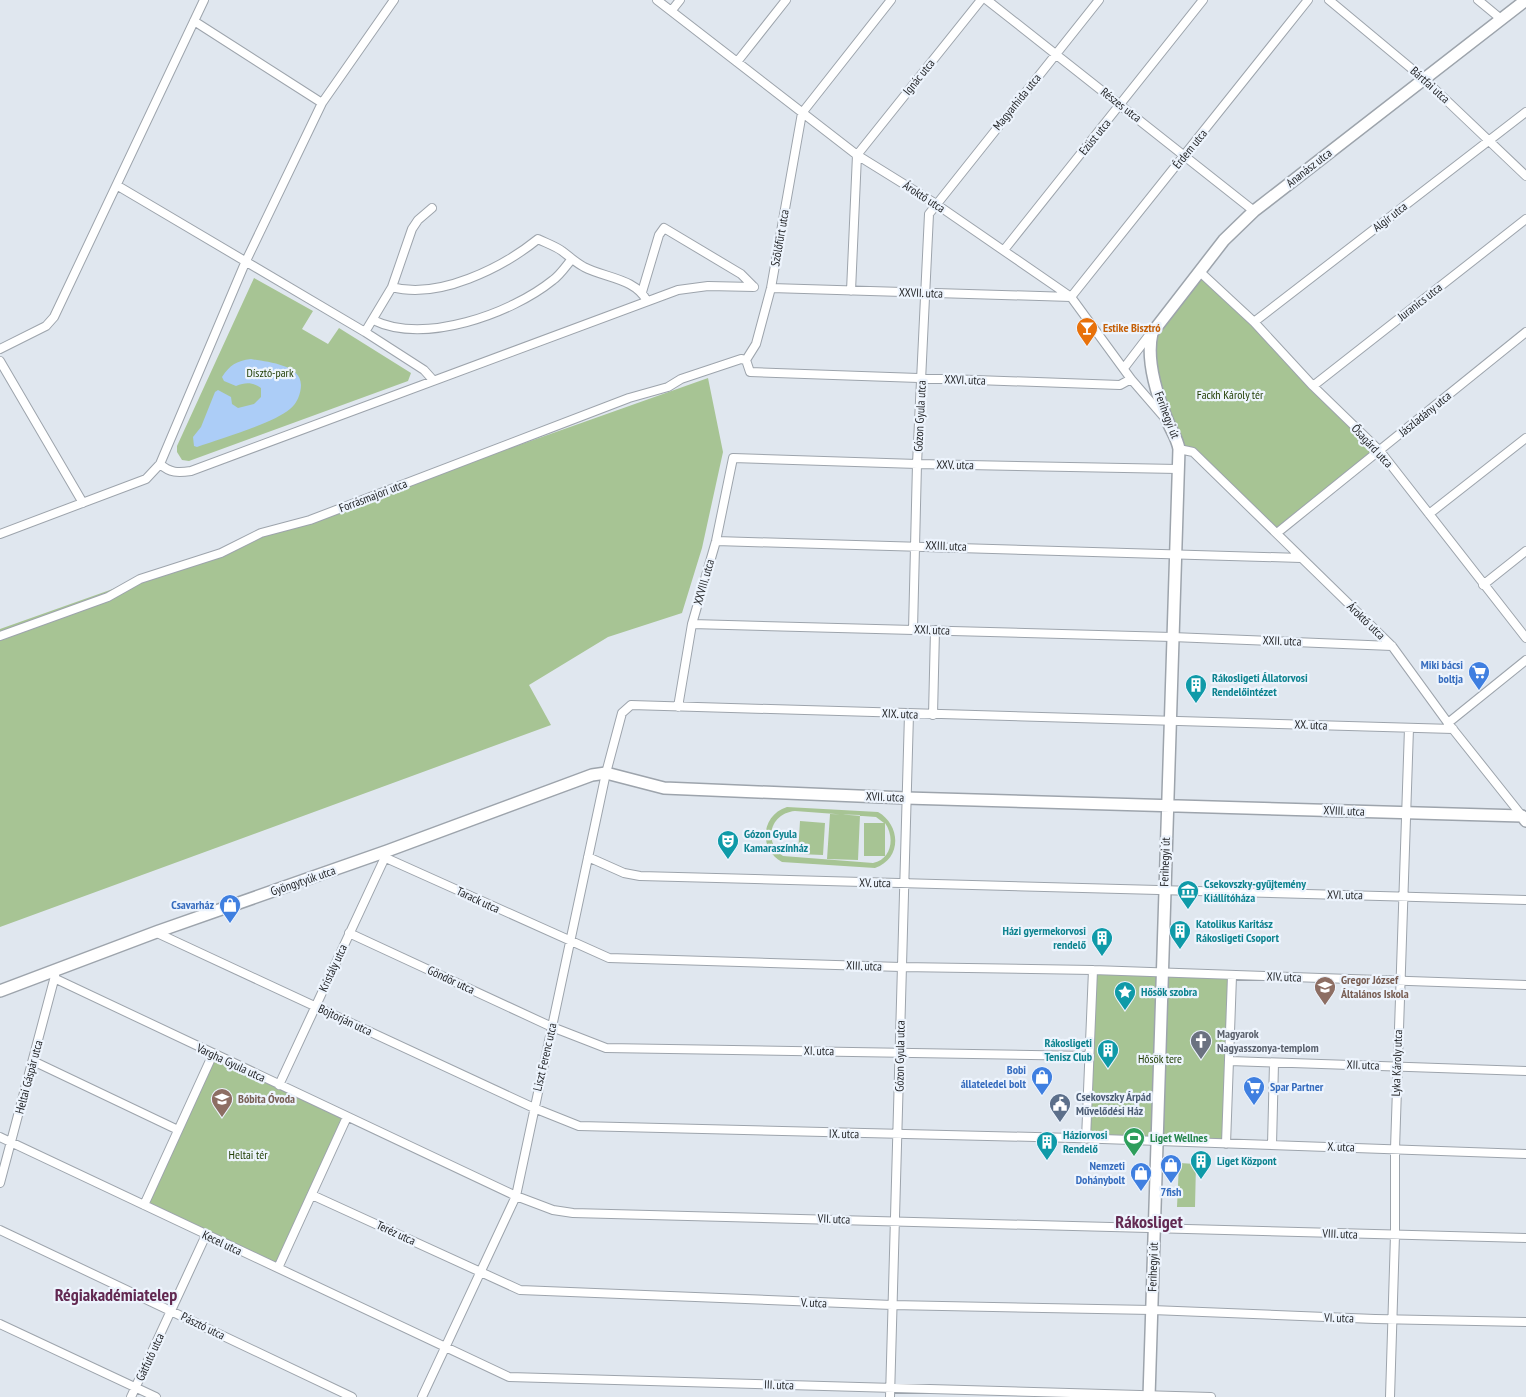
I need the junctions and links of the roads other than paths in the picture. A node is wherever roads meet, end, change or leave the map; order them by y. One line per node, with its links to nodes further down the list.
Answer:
1 (204, 0): 17 (street)
2 (394, 0): 21 (street)
3 (657, 0): 15 (street, Ároktő utca)
4 (680, 0): 15 (street)
5 (786, 0): 19 (street)
6 (891, 0): 24 (street)
7 (981, 0): 26 (street, Ignác utca)
8 (987, 0): 18 (street, Részes utca)
9 (1099, 0): 18 (street, Magyarhida utca)
10 (1203, 0): 22 (street, Ezüst utca)
11 (1308, 0): 27 (street, Érdem utca)
12 (1329, 0): 20 (street, Bártfai utca)
13 (1478, 0): 16 (street)
14 (1526, 0): 16 (street, Ananász utca)
15 (672, 10): 19 (street, Ároktő utca)
16 (1501, 19): 20 (street, Ananász utca)
17 (194, 21): 21 (street); 29 (street)
18 (1056, 54): 22 (street, Részes utca); 30 (street, Magyarhida utca)
19 (737, 62): 24 (street, Ároktő utca)
20 (1424, 78): 25 (street, Bártfai utca); 32 (street, Ananász utca)
21 (322, 103): 36 (street)
22 (1121, 104): 27 (street, Részes utca); 34 (street, Ezüst utca)
23 (1526, 112): 25 (street, Algír utca)
24 (802, 113): 26 (street, Ároktő utca); 39 (street, Szőlőfürt utca)
25 (1490, 140): 28 (street, Bártfai utca); 46 (street, Algír utca)
26 (857, 154): 30 (street, Ároktő utca); 40 (street)
27 (1185, 155): 32 (street, Részes utca); 43 (street, Érdem utca)
28 (1526, 176)
29 (118, 186): 36 (street); 50 (street)
30 (936, 204): 34 (street, Ároktő utca); 42 (street, Gózon Gyula utca)
31 (432, 208): 38 (street)
32 (1254, 211): 37 (street, Ananász utca)
33 (1526, 219): 57 (street, Juranics utca)
34 (1004, 250): 43 (street, Ároktő utca)
35 (571, 260): 38 (street); 41 (street); 45 (street)
36 (245, 264): 47 (street); 63 (street)
37 (1199, 271): 46 (street, Ősagárd utca); 49 (street, Ananász utca)
38 (392, 287): 45 (street)
39 (771, 288): 40 (street, XXVII. utca); 51 (street, Szőlőfürt utca)
40 (851, 291): 42 (street, XXVII. utca)
41 (642, 292): 44 (street); 44 (street)
42 (926, 294): 43 (street, XXVII. utca); 54 (street, Gózon Gyula utca)
43 (1072, 297): 53 (street, Ároktő utca)
44 (647, 301): 56 (street)
45 (373, 320): 47 (street)
46 (1254, 322): 57 (street, Ősagárd utca)
47 (365, 332): 56 (street)
48 (1526, 332): 61 (street, Jászladány utca)
49 (1152, 333): 53 (street, Ananász utca); 58 (street, Ferihegyi út)
50 (0, 349)
51 (746, 360): 54 (street, XXVI. utca); 79 (street, Forrásmajori utca)
52 (0, 361): 66 (street)
53 (1124, 368): 55 (street, Ároktő utca)
54 (922, 378): 55 (street, XXVI. utca); 64 (street, Gózon Gyula utca)
55 (1130, 379): 58 (street, Ároktő utca)
56 (433, 380): 63 (street)
57 (1314, 386): 61 (street, Ősagárd utca)
58 (1166, 419): 60 (street, Ferihegyi út)
59 (1526, 438): 67 (street)
60 (1179, 449): 65 (street, Ferihegyi út); 68 (street, Ároktő utca)
61 (1380, 451): 67 (street, Ősagárd utca); 68 (street, Jászladány utca)
62 (733, 458): 64 (street, XXV. utca); 70 (street, XXVIII. utca)
63 (160, 464): 66 (street)
64 (917, 464): 65 (street, XXV. utca); 71 (street, Gózon Gyula utca)
65 (1178, 469): 73 (street, Ferihegyi út)
66 (83, 503): 69 (street)
67 (1429, 514): 75 (street, Ősagárd utca)
68 (1277, 533): 74 (street, Ároktő utca)
69 (0, 534)
70 (716, 541): 71 (street, XXIII. utca); 76 (street, XXVIII. utca)
71 (916, 546): 73 (street, XXIII. utca); 77 (street, Gózon Gyula utca)
72 (1526, 551): 75 (street)
73 (1175, 553): 74 (street, XXIII. utca); 80 (street, Ferihegyi út)
74 (1301, 558): 82 (street, Ároktő utca)
75 (1483, 585): 81 (street, Ősagárd utca)
76 (692, 624): 77 (street, XXI. utca); 85 (street, XXVIII. utca)
77 (913, 630): 78 (street, XXI. utca)
78 (935, 630): 80 (street, XXI. utca); 87 (street)
79 (0, 636)
80 (1172, 637): 82 (street, XXII. utca); 88 (street, Ferihegyi út)
81 (1526, 638)
82 (1392, 646): 89 (street, Ároktő utca)
83 (1526, 660): 89 (street)
84 (631, 705): 85 (street, XIX. utca); 91 (street, Liszt Ferenc utca)
85 (678, 707): 86 (street, XIX. utca)
86 (909, 714): 87 (street, XIX. utca); 92 (street, Gózon Gyula utca)
87 (933, 715): 88 (street, XIX. utca)
88 (1170, 720): 90 (street, XX. utca); 93 (street, Ferihegyi út)
89 (1451, 726): 90 (street, XX. utca); 95 (street, Ároktő utca)
90 (1409, 728): 94 (street, Lyka Károly utca)
91 (606, 773): 92 (street, XVII. utca); 96 (street, Gyöngytyúk utca); 97 (street, Liszt Ferenc utca)
92 (906, 798): 93 (street, XVII. utca); 98 (street, Gózon Gyula utca)
93 (1167, 805): 94 (street, XVIII. utca); 99 (street, Ferihegyi út)
94 (1406, 813): 95 (street, XVIII. utca); 100 (street, Lyka Károly utca)
95 (1524, 819)
96 (386, 854): 102 (street, Gyöngytyúk utca); 103 (street, Kristály utca); 104 (street, Tarack utca)
97 (588, 857): 98 (street, XV. utca); 104 (street, Liszt Ferenc utca)
98 (904, 883): 99 (street, XV. utca); 105 (street, Gózon Gyula utca)
99 (1164, 890): 100 (street, XVI. utca); 107 (street, Ferihegyi út)
100 (1403, 897): 101 (street, XVI. utca); 110 (street, Lyka Károly utca)
101 (1526, 900)
102 (155, 932): 108 (street, Gyöngytyúk utca); 113 (street, Bojtorján utca)
103 (349, 933): 113 (street, Kristály utca); 114 (street, Göndör utca)
104 (570, 942): 105 (street, XIII. utca); 114 (street, Liszt Ferenc utca)
105 (901, 967): 106 (street, XIII. utca); 115 (street, Gózon Gyula utca)
106 (1093, 970): 107 (street, XIII. utca); 117 (street)
107 (1162, 974): 109 (street, XIV. utca); 131 (street, Ferihegyi út)
108 (55, 975): 112 (street, Gyöngytyúk utca); 116 (street, Vargha Gyula utca); 118 (street, Heltai Gáspár utca)
109 (1232, 976): 110 (street, XIV. utca); 119 (street)
110 (1399, 981): 111 (street, XIV. utca); 121 (street, Lyka Károly utca)
111 (1526, 985)
112 (0, 991)
113 (315, 1006): 123 (street, Kristály utca); 124 (street, Bojtorján utca)
114 (552, 1027): 115 (street, XI. utca); 124 (street, Liszt Ferenc utca)
115 (900, 1052): 117 (street, XI. utca); 127 (street, Gózon Gyula utca)
116 (213, 1054): 123 (street, Vargha Gyula utca); 126 (street)
117 (1090, 1056): 129 (street)
118 (33, 1061): 126 (street); 130 (street, Heltai Gáspár utca)
119 (1230, 1061): 120 (street, XII. utca); 132 (street)
120 (1274, 1063): 121 (street, XII. utca); 133 (street)
121 (1397, 1066): 122 (street, XII. utca); 134 (street, Lyka Károly utca)
122 (1526, 1071)
123 (279, 1085): 125 (street, Vargha Gyula utca)
124 (534, 1108): 127 (street, IX. utca); 138 (street, Liszt Ferenc utca)
125 (347, 1117): 137 (street); 138 (street, Vargha Gyula utca)
126 (178, 1130): 139 (street)
127 (898, 1135): 129 (street, IX. utca); 140 (street, Gózon Gyula utca)
128 (0, 1137): 130 (street, Kecel utca)
129 (1086, 1138): 131 (street, IX. utca)
130 (11, 1142): 136 (street, Heltai Gáspár utca); 139 (street, Kecel utca)
131 (1157, 1142): 132 (street, X. utca); 141 (street, Ferihegyi út)
132 (1226, 1144): 133 (street, X. utca)
133 (1272, 1145): 134 (street, X. utca)
134 (1394, 1149): 135 (street, X. utca); 144 (street, Lyka Károly utca)
135 (1526, 1154)
136 (0, 1184)
137 (312, 1195): 146 (street); 147 (street, Teréz utca)
138 (516, 1196): 140 (street, VII. utca); 147 (street, Liszt Ferenc utca)
139 (144, 1205): 143 (street, Kecel utca)
140 (894, 1221): 141 (street, VII. utca); 148 (street, Gózon Gyula utca)
141 (1154, 1227): 144 (street, VIII. utca); 149 (street, Ferihegyi út)
142 (0, 1230): 150 (street, Pásztó utca)
143 (206, 1235): 146 (street, Kecel utca); 150 (street, Gátfutó utca)
144 (1395, 1235): 145 (street, VIII. utca); 151 (street, Lyka Károly utca)
145 (1526, 1238)
146 (278, 1268): 154 (street, Kecel utca)
147 (479, 1271): 148 (street, V. utca); 154 (street, Liszt Ferenc utca)
148 (892, 1305): 149 (street, V. utca); 156 (street, Gózon Gyula utca)
149 (1152, 1310): 151 (street, VI. utca); 157 (street, Ferihegyi út)
150 (172, 1311): 155 (street, Gátfutó utca); 160 (street, Pásztó utca)
151 (1392, 1320): 152 (street, VI. utca); 164 (street, Lyka Károly utca)
152 (1526, 1322)
153 (0, 1324): 155 (street)
154 (444, 1348): 156 (street, III. utca); 161 (street, Liszt Ferenc utca)
155 (135, 1387): 158 (street, Gátfutó utca); 159 (street)
156 (890, 1388): 157 (street, III. utca); 162 (street, Gózon Gyula utca)
157 (1149, 1396): 163 (street, III. utca)
158 (130, 1397)
159 (156, 1397)
160 (352, 1397)
161 (422, 1397)
162 (890, 1397)
163 (1212, 1397)
164 (1390, 1397)

